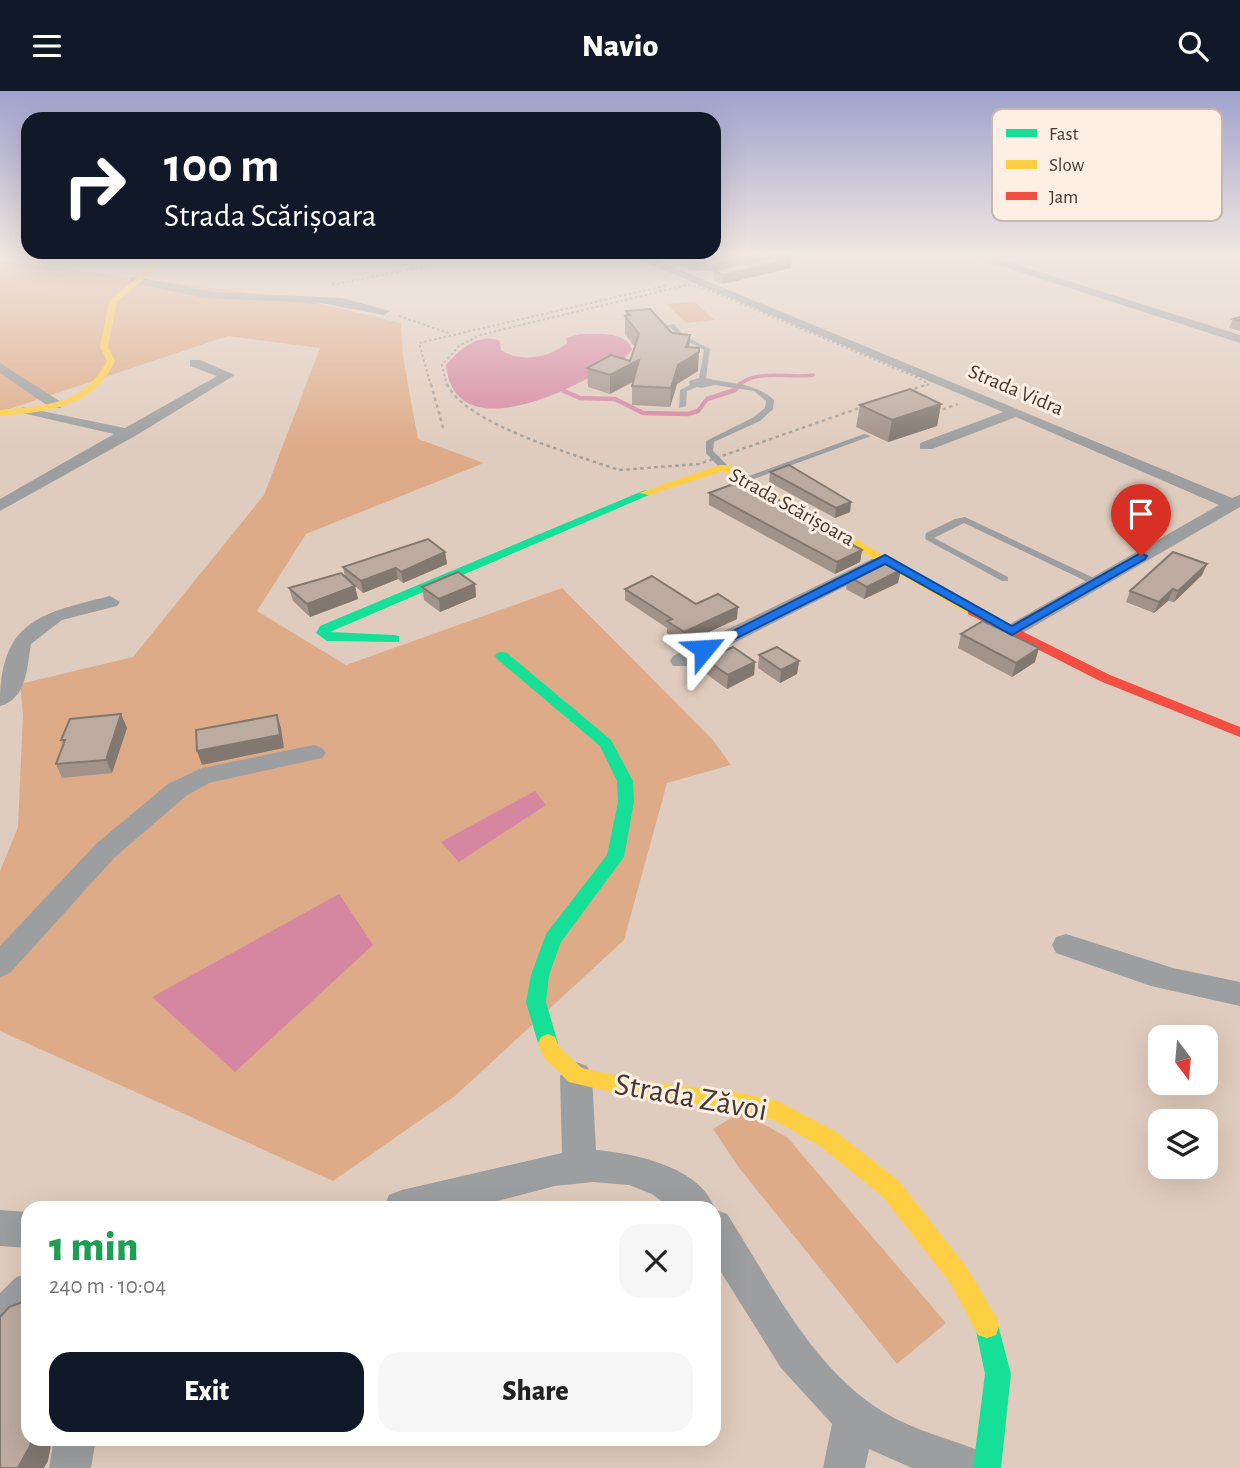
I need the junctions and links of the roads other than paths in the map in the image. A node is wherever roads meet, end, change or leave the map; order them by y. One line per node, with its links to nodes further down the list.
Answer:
1 (110, 317): 11 (street)
2 (787, 317): 14 (street, Strada Vidra)
3 (1171, 317): 5 (street)
4 (655, 327): 8 (lane)
5 (1240, 339)
6 (195, 363): 17 (street)
7 (0, 367): 11 (street)
8 (702, 379): 9 (lane); 10 (lane)
9 (712, 383): 10 (lane); 20 (lane)
10 (695, 385): 12 (lane)
11 (61, 403): 13 (street); 16 (street)
12 (682, 406)
13 (27, 410): 15 (street); 16 (street)
14 (1016, 412): 19 (street); 22 (street, Strada Vidra)
15 (0, 413)
16 (72, 420): 17 (street)
17 (129, 433): 23 (street)
18 (867, 436): 21 (lane)
19 (926, 446)
20 (724, 467): 21 (street, Strada Scărișoara); 29 (street, Strada Scărișoara)
21 (745, 479): 24 (street, Strada Scărișoara)
22 (1236, 502): 26 (street)
23 (0, 506)
24 (885, 559): 28 (street, Strada Scărișoara); 31 (street)
25 (1005, 579): 26 (lane)
26 (1095, 582): 28 (street)
27 (110, 602): 32 (street)
28 (1012, 631): 33 (street, Strada Scărișoara)
29 (394, 639)
30 (502, 656): 38 (street, Strada Zăvoi)
31 (681, 661)
32 (0, 699)
33 (1240, 731)
34 (314, 753): 36 (street)
35 (1066, 945): 37 (street)
36 (0, 965)
37 (1240, 994)
38 (576, 1076): 39 (street, Strada Zăvoi); 52 (street, Strada Zăvoi)
39 (579, 1164): 40 (street); 41 (street)
40 (427, 1201)
41 (690, 1201)
42 (0, 1228): 43 (street)
43 (21, 1230)
44 (721, 1238): 47 (street)
45 (21, 1298): 46 (street)
46 (0, 1320)
47 (854, 1417): 50 (street); 51 (street)
48 (74, 1446): 49 (street)
49 (70, 1468)
50 (844, 1468)
51 (971, 1468)
52 (987, 1468)

